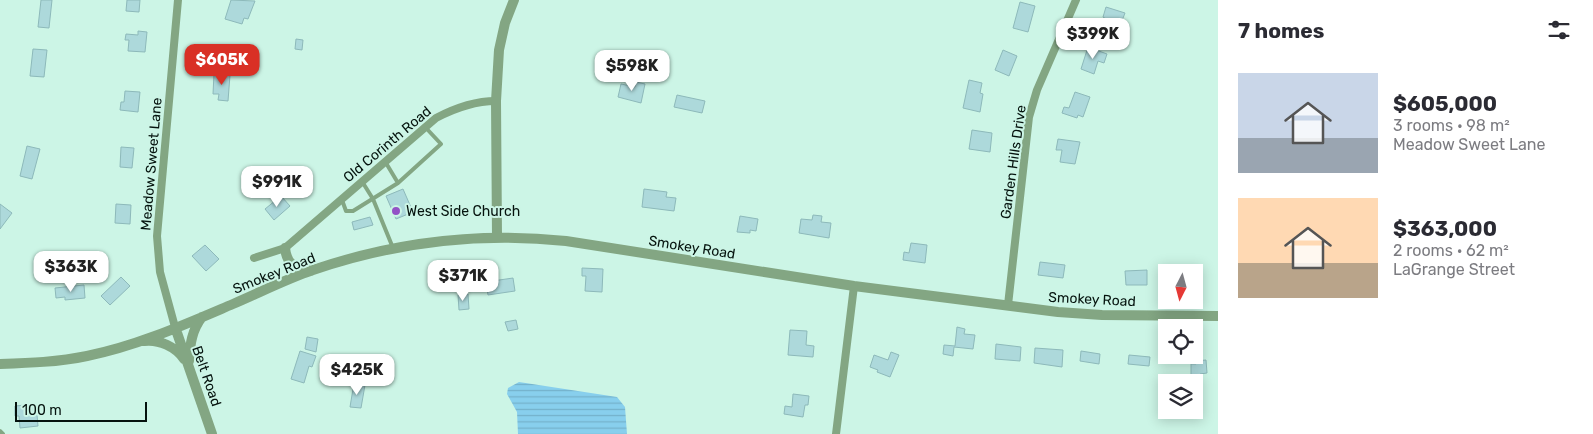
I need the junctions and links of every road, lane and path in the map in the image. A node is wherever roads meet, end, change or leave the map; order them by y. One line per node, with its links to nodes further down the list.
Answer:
1 (178, 0): 20 (street, Meadow Sweet Lane)
2 (514, 0): 4 (street)
3 (1076, 0): 17 (street, Garden Hills Drive)
4 (496, 101): 5 (street, Old Corinth Road); 11 (street)
5 (426, 128): 6 (street, Old Corinth Road); 8 (lane)
6 (386, 163): 7 (street, Old Corinth Road); 8 (lane)
7 (363, 183): 9 (lane); 10 (street, Old Corinth Road)
8 (398, 183): 9 (lane)
9 (373, 199): 10 (lane); 13 (lane)
10 (342, 200): 12 (street, Old Corinth Road)
11 (497, 237): 13 (street, Smokey Road); 16 (street, Smokey Road)
12 (285, 248): 14 (street, Old Corinth Road); 15 (street)
13 (393, 248): 15 (street, Smokey Road)
14 (254, 258)
15 (311, 271): 19 (street, Smokey Road)
16 (854, 286): 17 (street, Smokey Road); 27 (street)
17 (1008, 306): 18 (street, Smokey Road)
18 (1218, 316)
19 (202, 317): 20 (street, Smokey Road); 23 (street)
20 (175, 327): 21 (street, Smokey Road); 23 (street, Belt Road)
21 (136, 342): 22 (street); 23 (street)
22 (0, 364)
23 (189, 367): 26 (street, Belt Road)
24 (0, 430): 25 (lane)
25 (3, 434)
26 (212, 434)
27 (836, 434)

